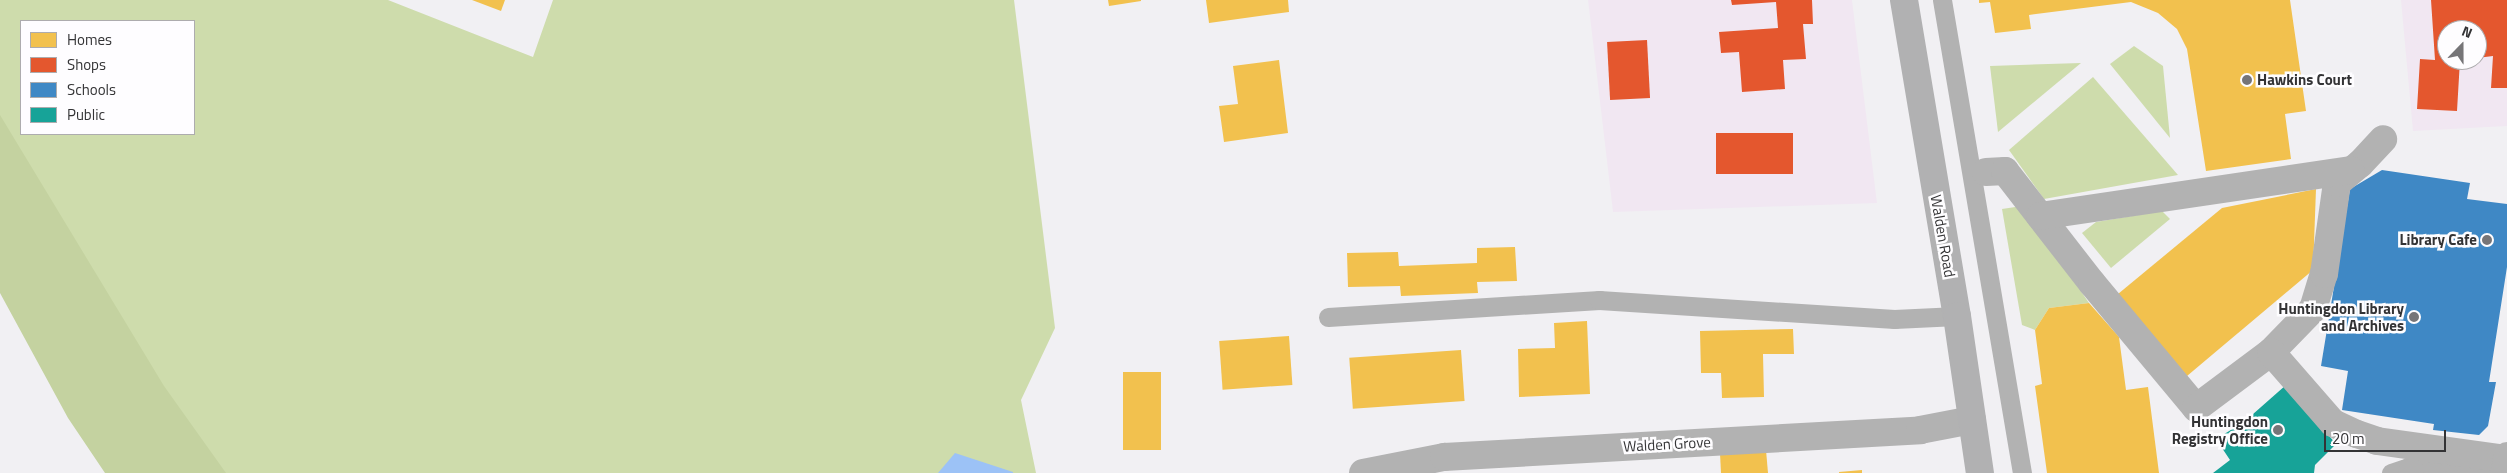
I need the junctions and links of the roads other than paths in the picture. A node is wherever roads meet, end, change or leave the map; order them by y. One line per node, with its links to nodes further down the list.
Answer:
1 (1904, 0): 7 (main road, Walden Road)
2 (1942, 0): 14 (lane)
3 (2383, 139): 4 (street)
4 (2351, 170): 6 (street); 9 (street)
5 (1986, 172): 6 (street)
6 (2040, 216): 9 (street)
7 (1957, 316): 8 (lane); 10 (main road, Walden Road)
8 (1328, 317)
9 (2271, 352): 11 (street)
10 (1972, 420): 12 (street, Walden Grove); 13 (main road, Walden Road)
11 (2507, 458): 17 (street)
12 (1363, 473)
13 (1980, 473)
14 (2022, 473)
15 (2391, 473): 16 (lane)
16 (2483, 473)
17 (2505, 473)

